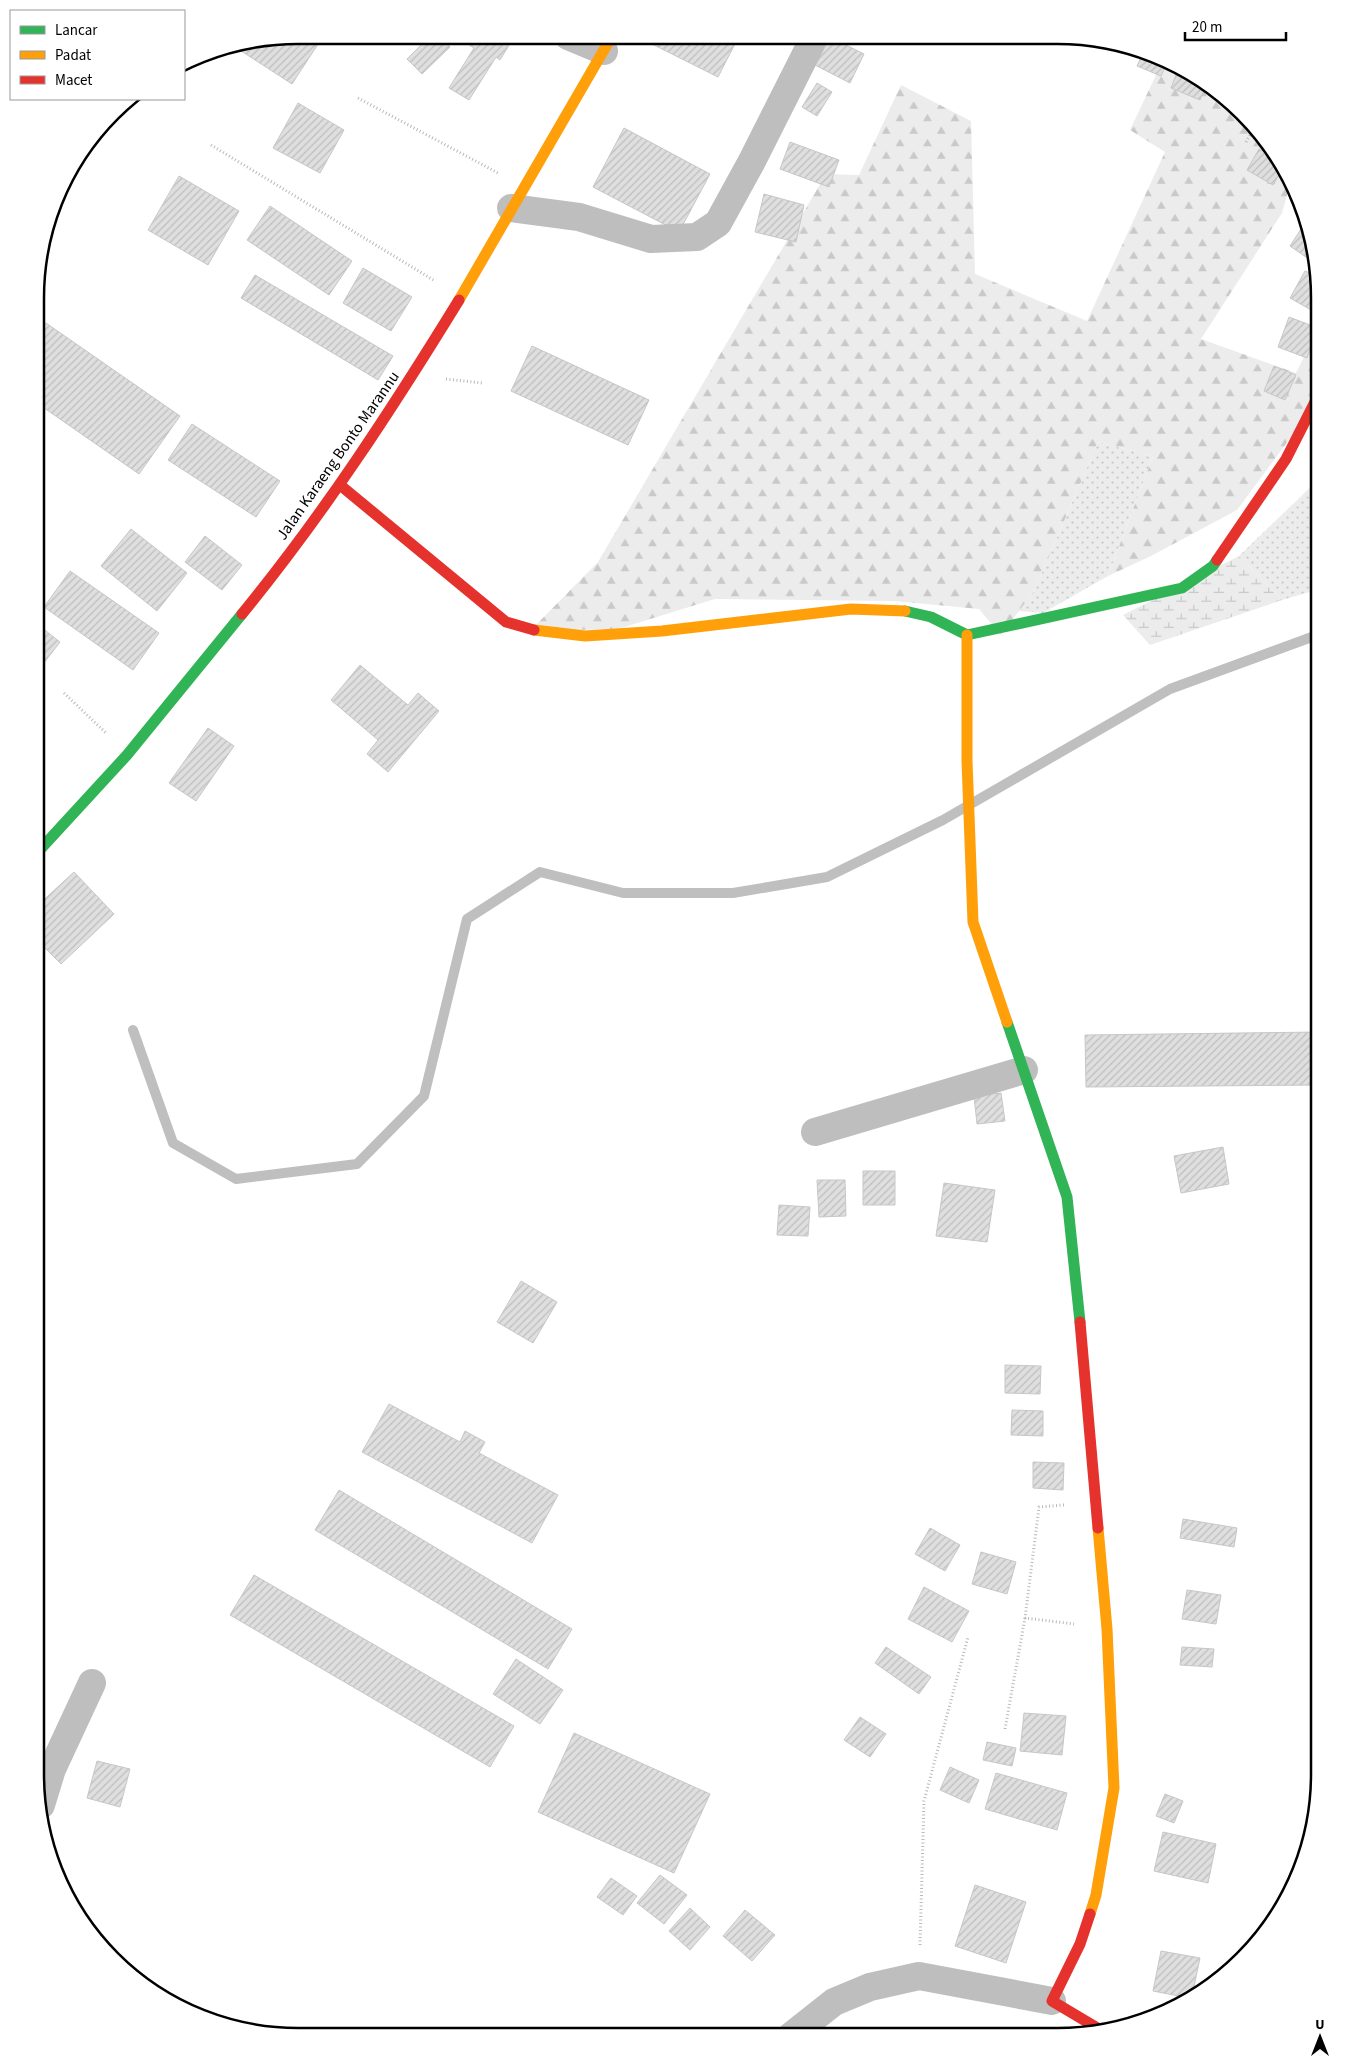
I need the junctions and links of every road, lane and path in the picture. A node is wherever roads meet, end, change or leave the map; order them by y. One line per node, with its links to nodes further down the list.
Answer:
1 (608, 44): 7 (street, Jalan Karaeng Bonto Marannu)
2 (811, 44): 7 (street)
3 (358, 98): 7 (path)
4 (1251, 133): 5 (path)
5 (1246, 142)
6 (212, 145): 8 (path)
7 (517, 197): 8 (street, Jalan Karaeng Bonto Marannu)
8 (461, 297): 10 (street, Jalan Karaeng Bonto Marannu)
9 (1311, 410): 11 (street)
10 (340, 485): 11 (street); 13 (street, Jalan Karaeng Bonto Marannu)
11 (967, 634): 15 (street)
12 (64, 693): 13 (path)
13 (127, 755): 14 (street, Jalan Karaeng Bonto Marannu)
14 (44, 845)
15 (1024, 1070): 16 (street); 19 (street)
16 (815, 1132)
17 (1039, 1508): 18 (path)
18 (1025, 1618): 19 (path); 22 (path)
19 (1107, 1629): 25 (street)
20 (968, 1637): 24 (path)
21 (92, 1683): 23 (street)
22 (1005, 1729)
23 (44, 1795)
24 (919, 1976): 25 (street); 27 (street)
25 (1052, 2001): 26 (street)
26 (1093, 2026)
27 (801, 2028)

